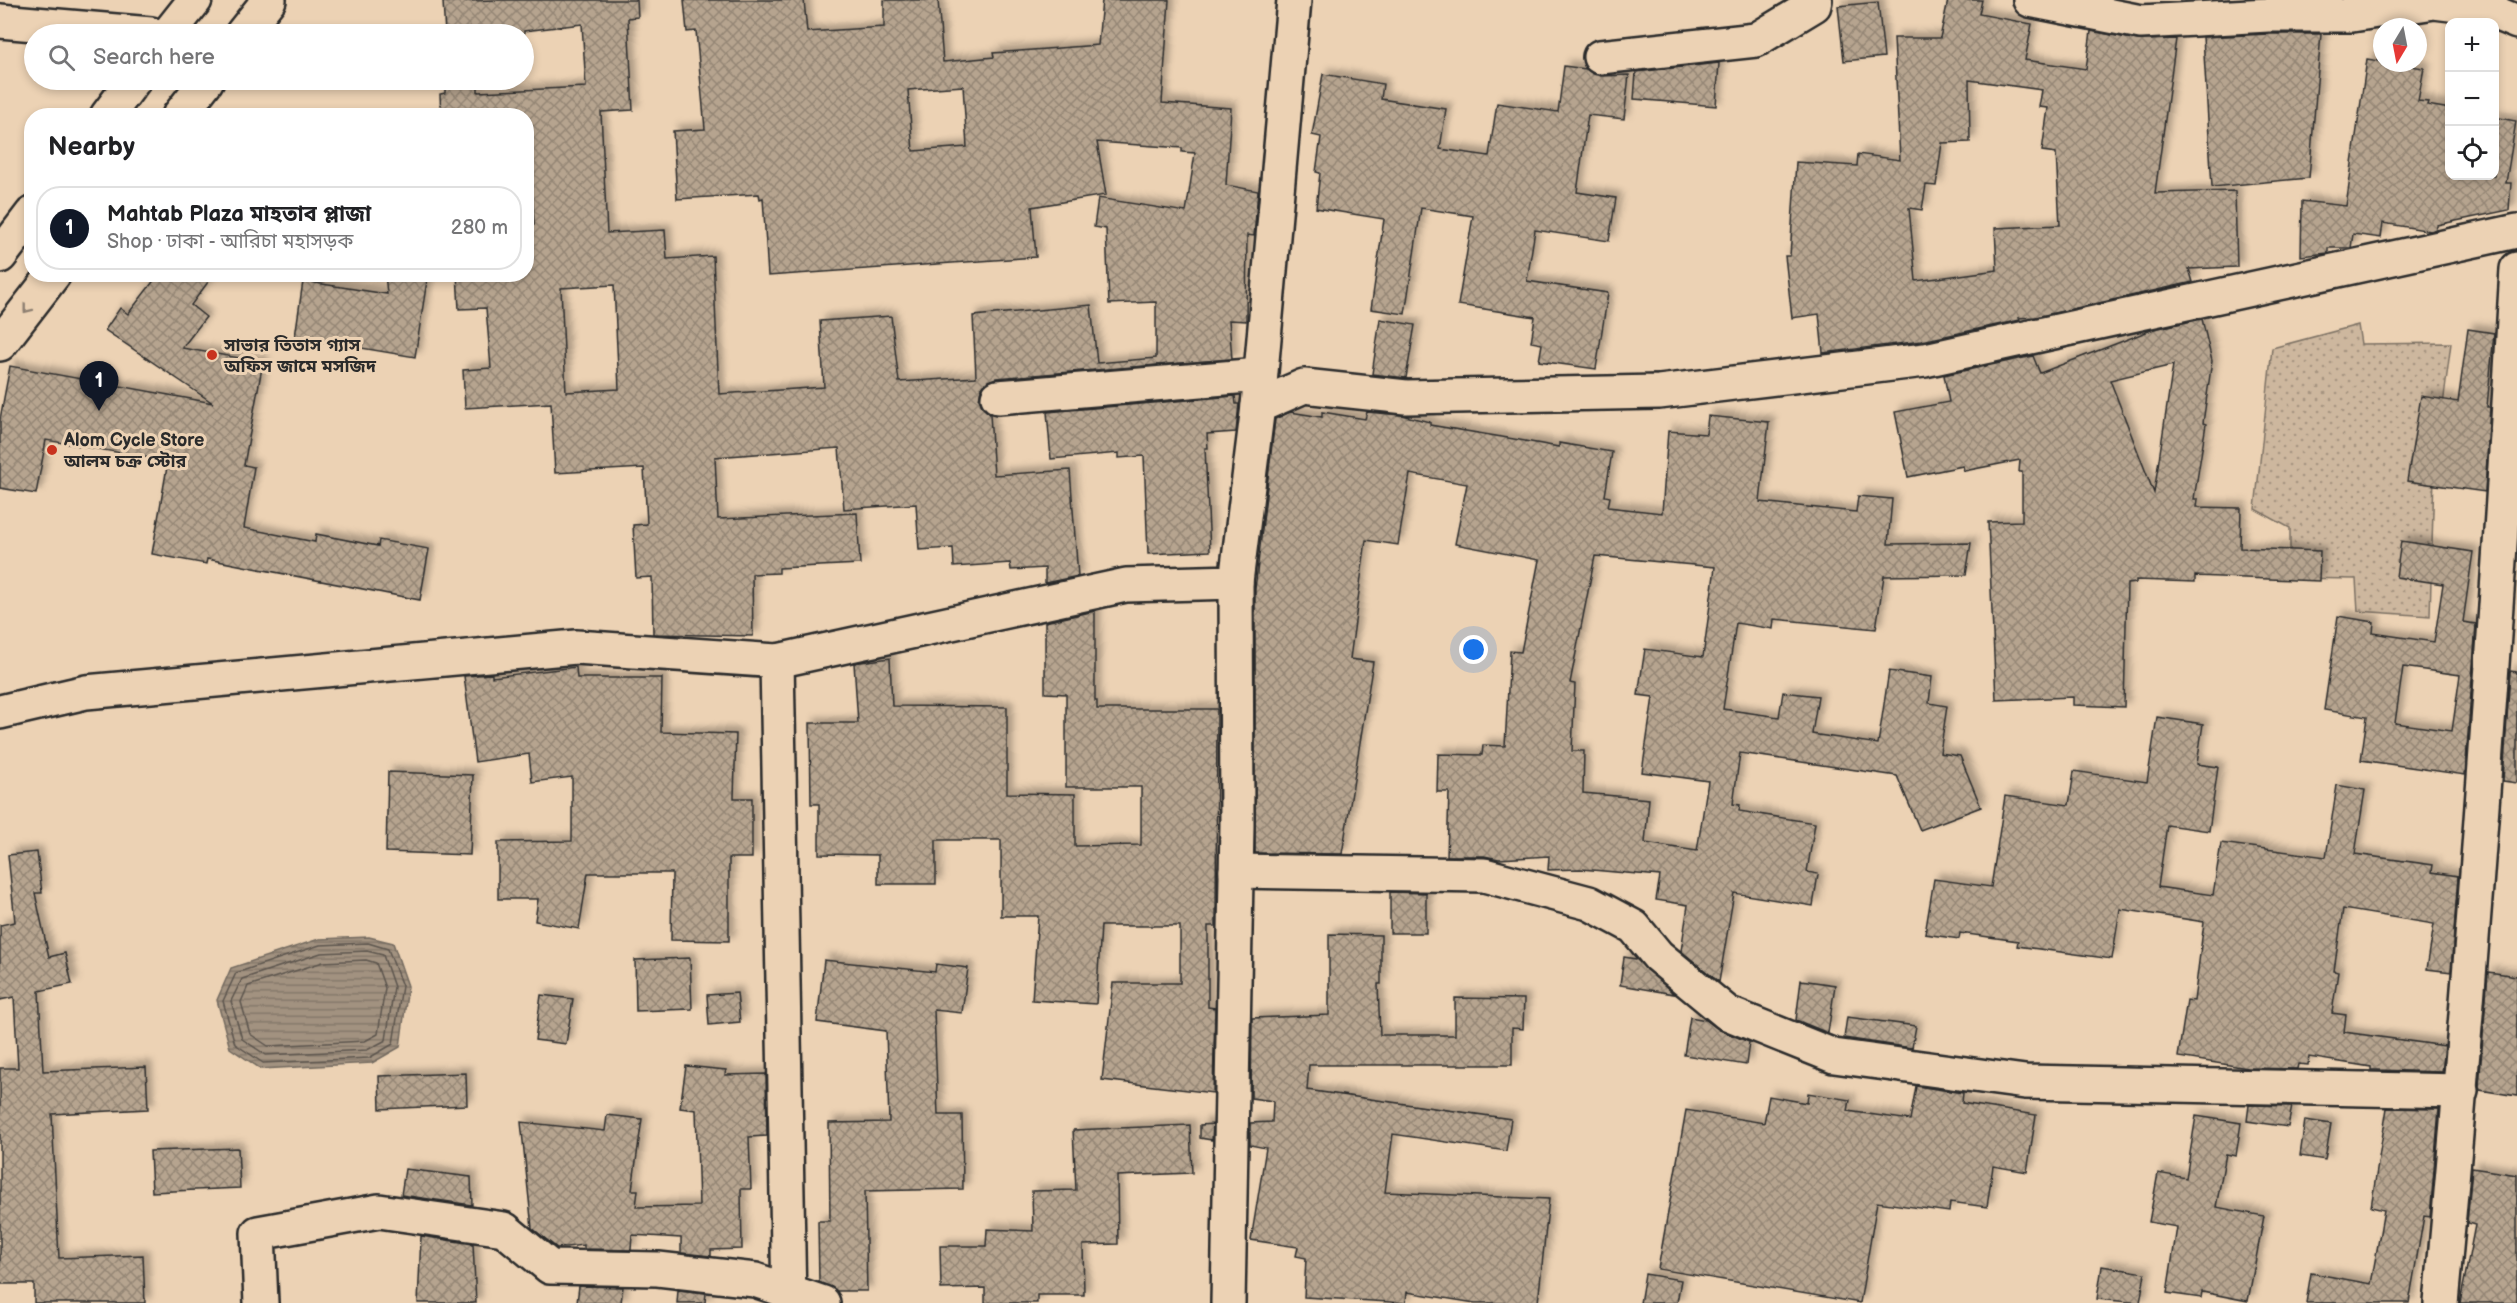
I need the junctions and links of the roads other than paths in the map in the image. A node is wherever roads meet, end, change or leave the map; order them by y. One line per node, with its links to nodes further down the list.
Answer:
1 (195, 0): 9 (main road)
2 (269, 0): 10 (main road)
3 (1294, 0): 22 (main road)
4 (1815, 0): 11 (main road)
5 (2030, 0): 7 (main road)
6 (0, 21): 8 (main road)
7 (2517, 22)
8 (35, 24)
9 (176, 24)
10 (250, 24)
11 (1600, 57)
12 (126, 90): 14 (main road)
13 (199, 90): 15 (main road)
14 (112, 108)
15 (185, 108)
16 (24, 224): 18 (main road)
17 (2517, 231): 22 (main road)
18 (0, 256)
19 (2517, 269): 28 (main road)
20 (48, 282): 21 (main road, one-way to 21)
21 (0, 344)
22 (1259, 391): 23 (main road); 24 (main road)
23 (998, 397)
24 (1236, 582): 25 (main road); 27 (main road)
25 (777, 661): 26 (main road); 29 (main road)
26 (0, 712)
27 (1236, 871): 28 (main road); 32 (main road)
28 (2461, 1091): 33 (main road)
29 (788, 1297): 30 (main road); 31 (main road)
30 (261, 1303)
31 (823, 1303)
32 (1228, 1303)
33 (2441, 1303)

